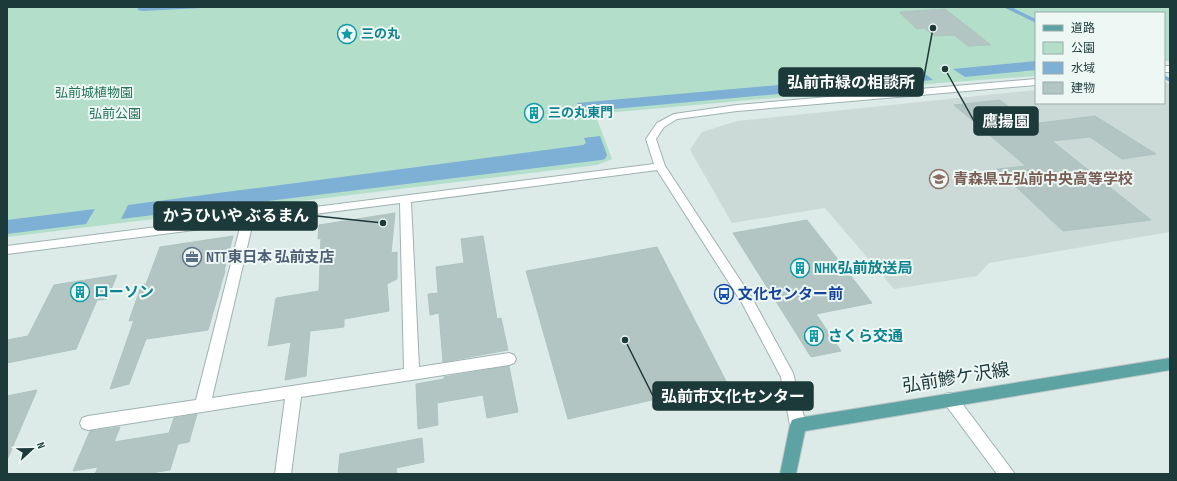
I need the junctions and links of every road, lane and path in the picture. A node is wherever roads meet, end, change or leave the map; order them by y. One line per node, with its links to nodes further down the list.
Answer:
1 (1035, 82): 2 (street)
2 (660, 166): 3 (street); 13 (street)
3 (405, 199): 4 (street); 8 (street)
4 (248, 220): 5 (street); 11 (street)
5 (7, 250)
6 (509, 359): 8 (street)
7 (1170, 364): 10 (main road, 弘前鰺ケ沢線)
8 (412, 374): 9 (street)
9 (294, 392): 11 (street); 14 (street)
10 (950, 399): 13 (main road, 弘前鰺ケ沢線); 16 (street)
11 (202, 406): 12 (street)
12 (88, 423)
13 (798, 425): 15 (main road)
14 (282, 474)
15 (788, 474)
16 (1007, 474)

